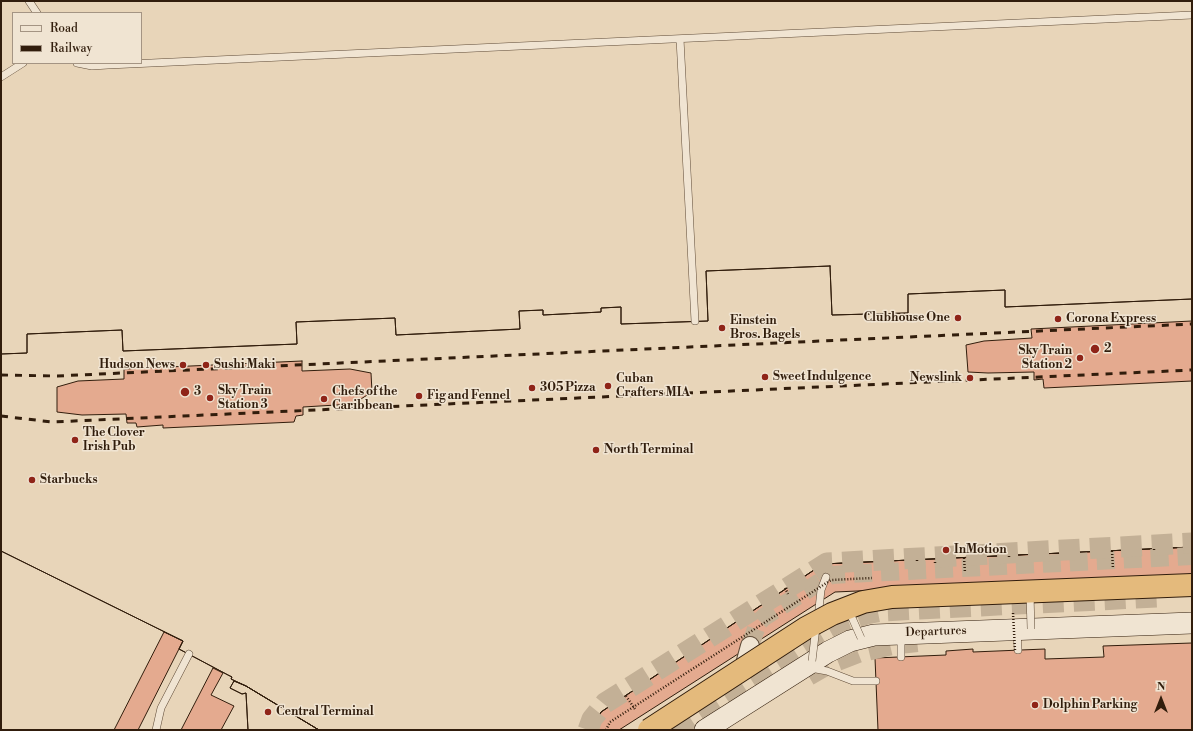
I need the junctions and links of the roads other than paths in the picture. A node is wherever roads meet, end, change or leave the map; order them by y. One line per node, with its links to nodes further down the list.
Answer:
1 (29, 1): 2 (lane)
2 (36, 12)
3 (1192, 15): 4 (lane)
4 (680, 39): 5 (lane); 10 (lane)
5 (142, 63)
6 (21, 64): 9 (lane)
7 (82, 64): 8 (lane)
8 (130, 64)
9 (1, 77)
10 (695, 321)
11 (826, 577): 15 (lane, bridge)
12 (1192, 585): 13 (main road, bridge)
13 (1030, 592): 14 (main road, bridge); 17 (lane, bridge)
14 (848, 607): 15 (main road, bridge); 19 (lane, bridge)
15 (817, 621): 24 (lane, bridge); 25 (main road, bridge)
16 (1192, 623): 17 (main road, Departures)
17 (1024, 629): 18 (main road, Departures); 21 (lane)
18 (901, 633): 19 (main road, Departures); 23 (lane)
19 (861, 638): 24 (main road, Departures)
20 (750, 646): 25 (street)
21 (1018, 650)
22 (189, 654): 27 (lane)
23 (901, 657)
24 (814, 665): 26 (lane); 29 (main road, Departures)
25 (744, 668): 28 (main road, bridge)
26 (876, 681)
27 (156, 730)
28 (649, 730)
29 (705, 730)

